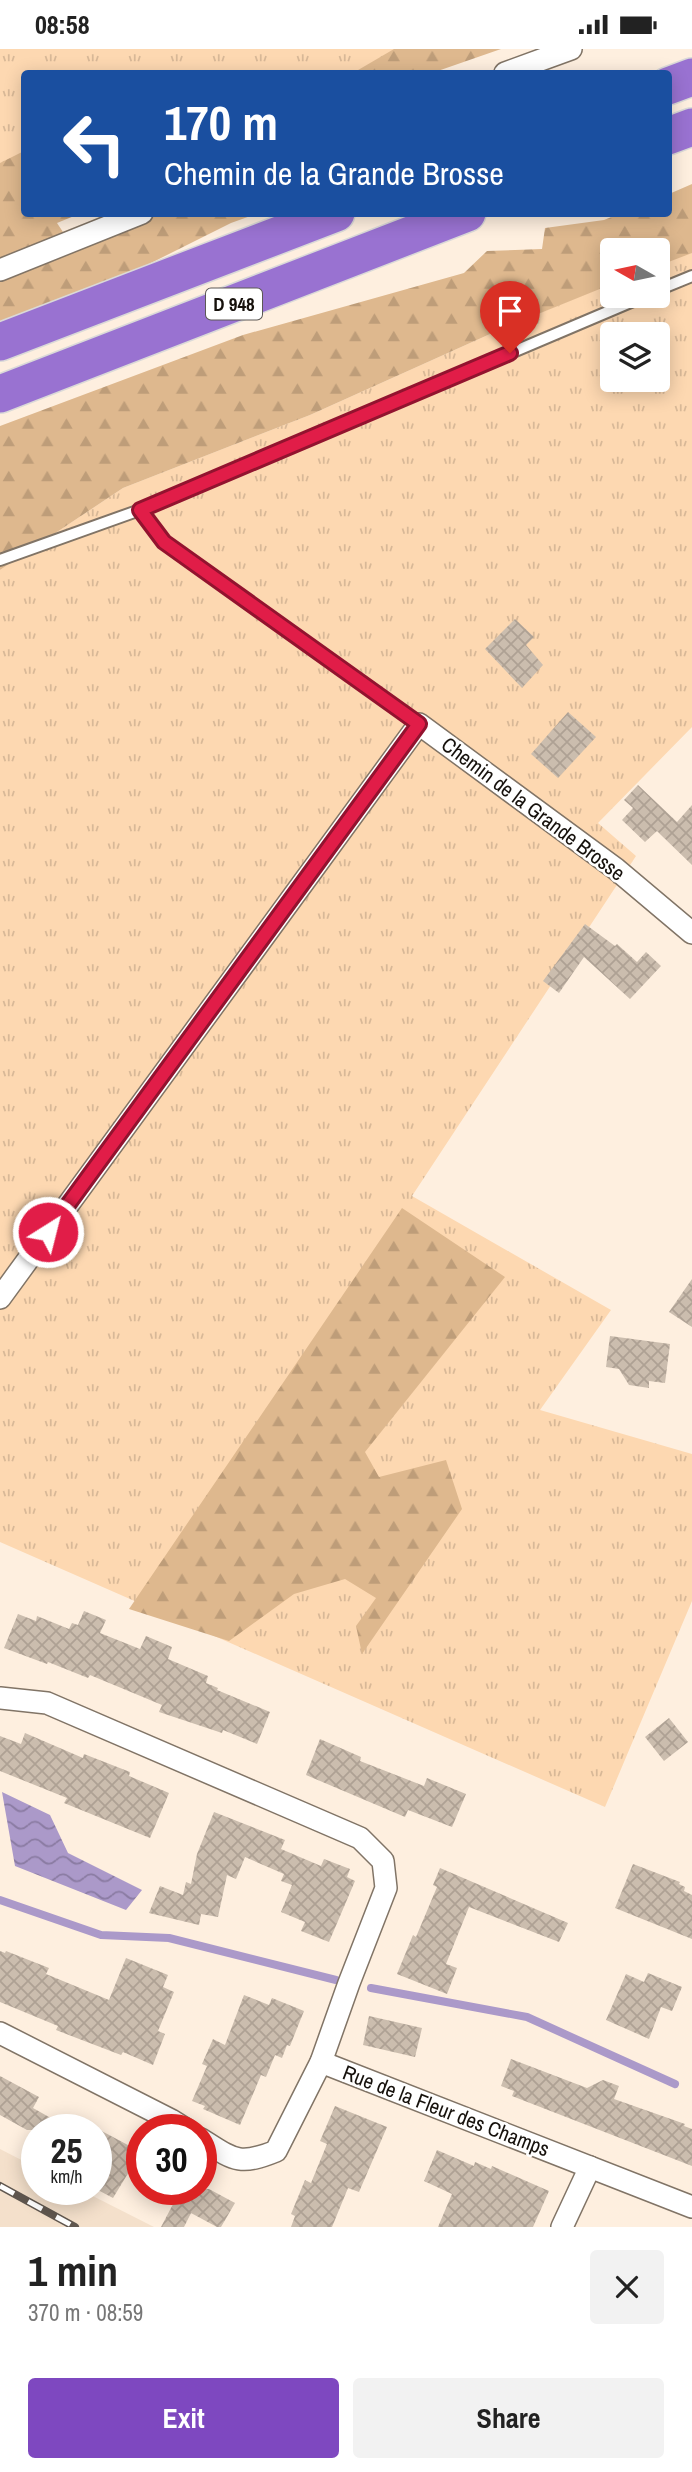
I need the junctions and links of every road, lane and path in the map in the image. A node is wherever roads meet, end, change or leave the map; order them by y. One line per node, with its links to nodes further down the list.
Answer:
1 (571, 49): 2 (street)
2 (513, 70)
3 (692, 77): 4 (highway)
4 (672, 84)
5 (692, 127): 6 (highway)
6 (672, 134)
7 (132, 217): 10 (street)
8 (325, 217): 14 (highway, D 948)
9 (457, 217): 15 (highway, D 948)
10 (0, 269)
11 (692, 276): 12 (lane)
12 (670, 285)
13 (617, 308): 16 (lane)
14 (0, 342)
15 (0, 394)
16 (140, 510): 17 (lane); 18 (lane, Chemin de la Grande Brosse)
17 (0, 560)
18 (419, 724): 19 (street, Chemin de la Grande Brosse); 20 (street)
19 (692, 933)
20 (0, 1298)
21 (0, 1698): 23 (street, Rue de la Fleur des Champs)
22 (0, 2033): 24 (street)
23 (321, 2062): 25 (street); 26 (street, Rue de la Fleur des Champs)
24 (156, 2114)
25 (217, 2150)
26 (590, 2167): 27 (street, Rue de la Fleur des Champs); 28 (street)
27 (692, 2207)
28 (562, 2227)

